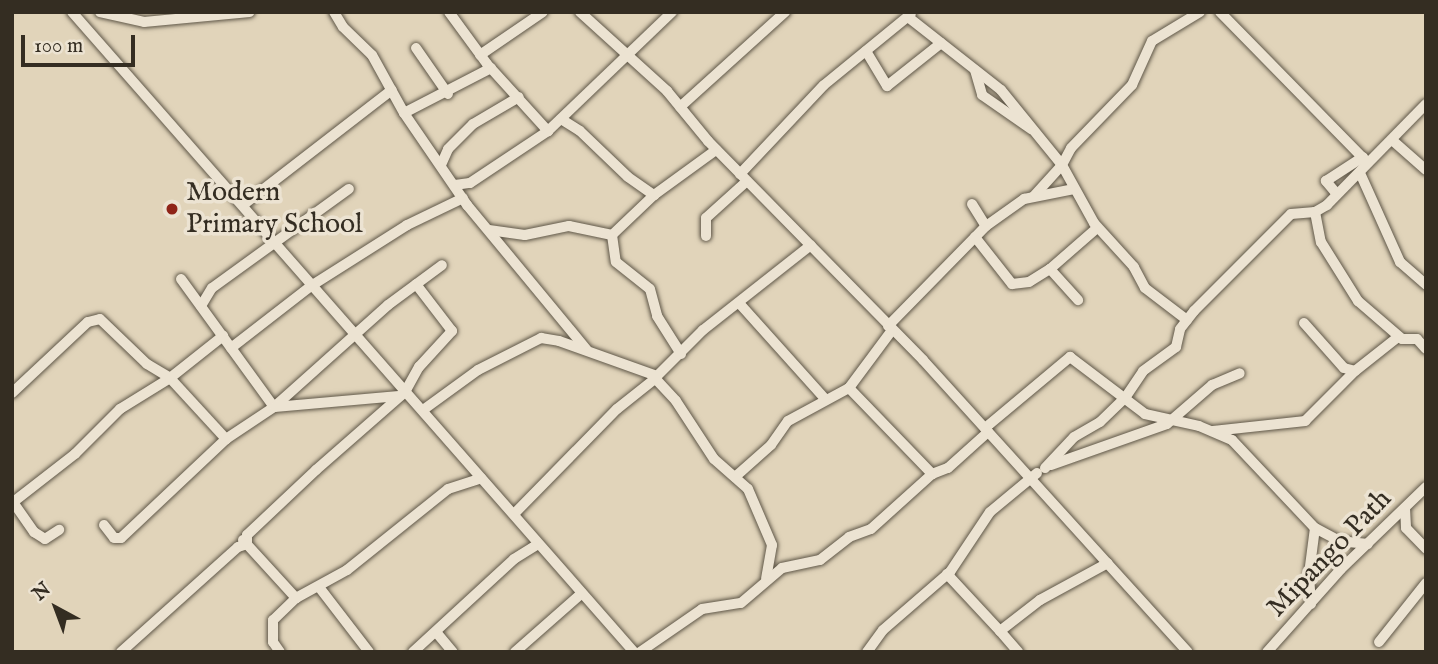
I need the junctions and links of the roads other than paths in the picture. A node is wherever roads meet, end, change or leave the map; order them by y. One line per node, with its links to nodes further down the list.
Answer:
1 (72, 12): 47 (street)
2 (100, 12): 3 (street)
3 (250, 12)
4 (334, 12): 22 (street)
5 (449, 12): 16 (street)
6 (543, 12): 16 (street)
7 (580, 12): 17 (street)
8 (672, 12): 17 (street)
9 (785, 12): 26 (street)
10 (1200, 12): 35 (street)
11 (1218, 13): 33 (street)
12 (905, 15): 13 (street); 15 (street)
13 (940, 43): 15 (street); 19 (street)
14 (415, 48): 23 (street)
15 (866, 51): 38 (street)
16 (480, 55): 18 (street)
17 (626, 57): 26 (street); 28 (street)
18 (491, 68): 23 (street); 24 (street)
19 (975, 70): 20 (street); 21 (street)
20 (987, 77): 21 (street); 30 (street)
21 (976, 88): 30 (street)
22 (392, 90): 27 (street); 47 (street)
23 (448, 93): 27 (street)
24 (519, 97): 29 (street); 34 (street)
25 (1426, 104): 31 (street)
26 (680, 107): 32 (street)
27 (404, 113): 34 (street)
28 (561, 119): 29 (street); 43 (street)
29 (548, 131): 39 (street)
30 (1034, 131): 35 (street)
31 (1392, 140): 33 (street); 36 (street)
32 (716, 150): 38 (street); 43 (street)
33 (1366, 160): 37 (street); 42 (street)
34 (441, 165): 39 (street)
35 (1062, 166): 41 (street); 44 (street)
36 (1426, 170)
37 (1360, 173): 42 (street); 61 (street)
38 (744, 178): 53 (street); 56 (street)
39 (454, 184): 45 (street)
40 (349, 188): 55 (street)
41 (1074, 189): 44 (street); 50 (street)
42 (1336, 193): 48 (street)
43 (654, 195): 52 (street)
44 (1034, 196): 49 (street)
45 (463, 198): 51 (street); 62 (street)
46 (972, 204): 49 (street)
47 (243, 205): 55 (street)
48 (1315, 212): 66 (street); 71 (street)
49 (986, 226): 54 (street)
50 (1097, 228): 58 (street); 66 (street)
51 (489, 230): 52 (street); 74 (street)
52 (612, 235): 75 (street)
53 (706, 236)
54 (975, 237): 58 (street); 68 (street)
55 (276, 245): 62 (street); 65 (street)
56 (811, 245): 64 (street); 68 (street)
57 (442, 265): 60 (street)
58 (1050, 269): 63 (street)
59 (181, 279): 65 (street)
60 (416, 284): 70 (street); 82 (street)
61 (1426, 285)
62 (311, 286): 70 (street); 72 (street)
63 (1078, 300)
64 (739, 303): 75 (street); 84 (street)
65 (201, 306): 69 (street)
66 (1187, 320): 83 (street)
67 (1304, 323): 76 (street)
68 (890, 328): 80 (street); 88 (street)
69 (223, 336): 72 (street); 79 (street)
70 (356, 336): 82 (street); 85 (street)
71 (1398, 337): 73 (street); 76 (street)
72 (231, 348): 85 (street)
73 (1426, 349)
74 (587, 350): 78 (street); 86 (street)
75 (681, 354): 78 (street)
76 (1355, 370): 89 (street)
77 (1240, 373): 87 (street)
78 (654, 377): 94 (street); 99 (street)
79 (170, 379): 81 (street); 90 (street); 97 (street)
80 (849, 388): 84 (street); 92 (street)
81 (12, 393)
82 (403, 394): 85 (street); 86 (street); 103 (street)
83 (1125, 398): 87 (street); 88 (street); 91 (street)
84 (825, 399): 94 (street)
85 (274, 407): 90 (street)
86 (423, 410): 95 (street)
87 (1170, 422): 89 (street); 91 (street)
88 (987, 430): 92 (street); 93 (street)
89 (1211, 431): 101 (street)
90 (226, 439): 100 (street)
91 (1045, 468): 93 (street)
92 (932, 474): 109 (street)
93 (1032, 476): 107 (street); 108 (street)
94 (735, 477): 109 (street)
95 (481, 478): 99 (street); 111 (street)
96 (1426, 487): 98 (street, Mipango Path)
97 (13, 502): 102 (street)
98 (1405, 508): 105 (street, Mipango Path); 106 (street)
99 (514, 514): 104 (street)
100 (104, 525)
101 (1315, 528): 105 (street); 114 (street)
102 (59, 530)
103 (245, 542): 113 (street); 119 (street)
104 (538, 544): 112 (street); 116 (street)
105 (1368, 544): 114 (street, Mipango Path)
106 (1426, 549)
107 (1108, 563): 115 (street); 129 (street)
108 (947, 574): 115 (street); 127 (street)
109 (766, 578): 126 (street)
110 (1426, 583): 118 (street)
111 (318, 587): 113 (street); 121 (street)
112 (582, 593): 124 (street); 125 (street)
113 (296, 598): 120 (street)
114 (1311, 604): 117 (street, Mipango Path)
115 (1000, 631): 128 (street)
116 (436, 632): 122 (street); 123 (street)
117 (1277, 642): 130 (street, Mipango Path); 131 (street)
118 (1379, 642)
119 (121, 652)
120 (280, 652)
121 (369, 652)
122 (413, 652)
123 (453, 652)
124 (515, 652)
125 (634, 652)
126 (640, 652)
127 (867, 652)
128 (1018, 652)
129 (1188, 652)
130 (1267, 652)
131 (1286, 652)

